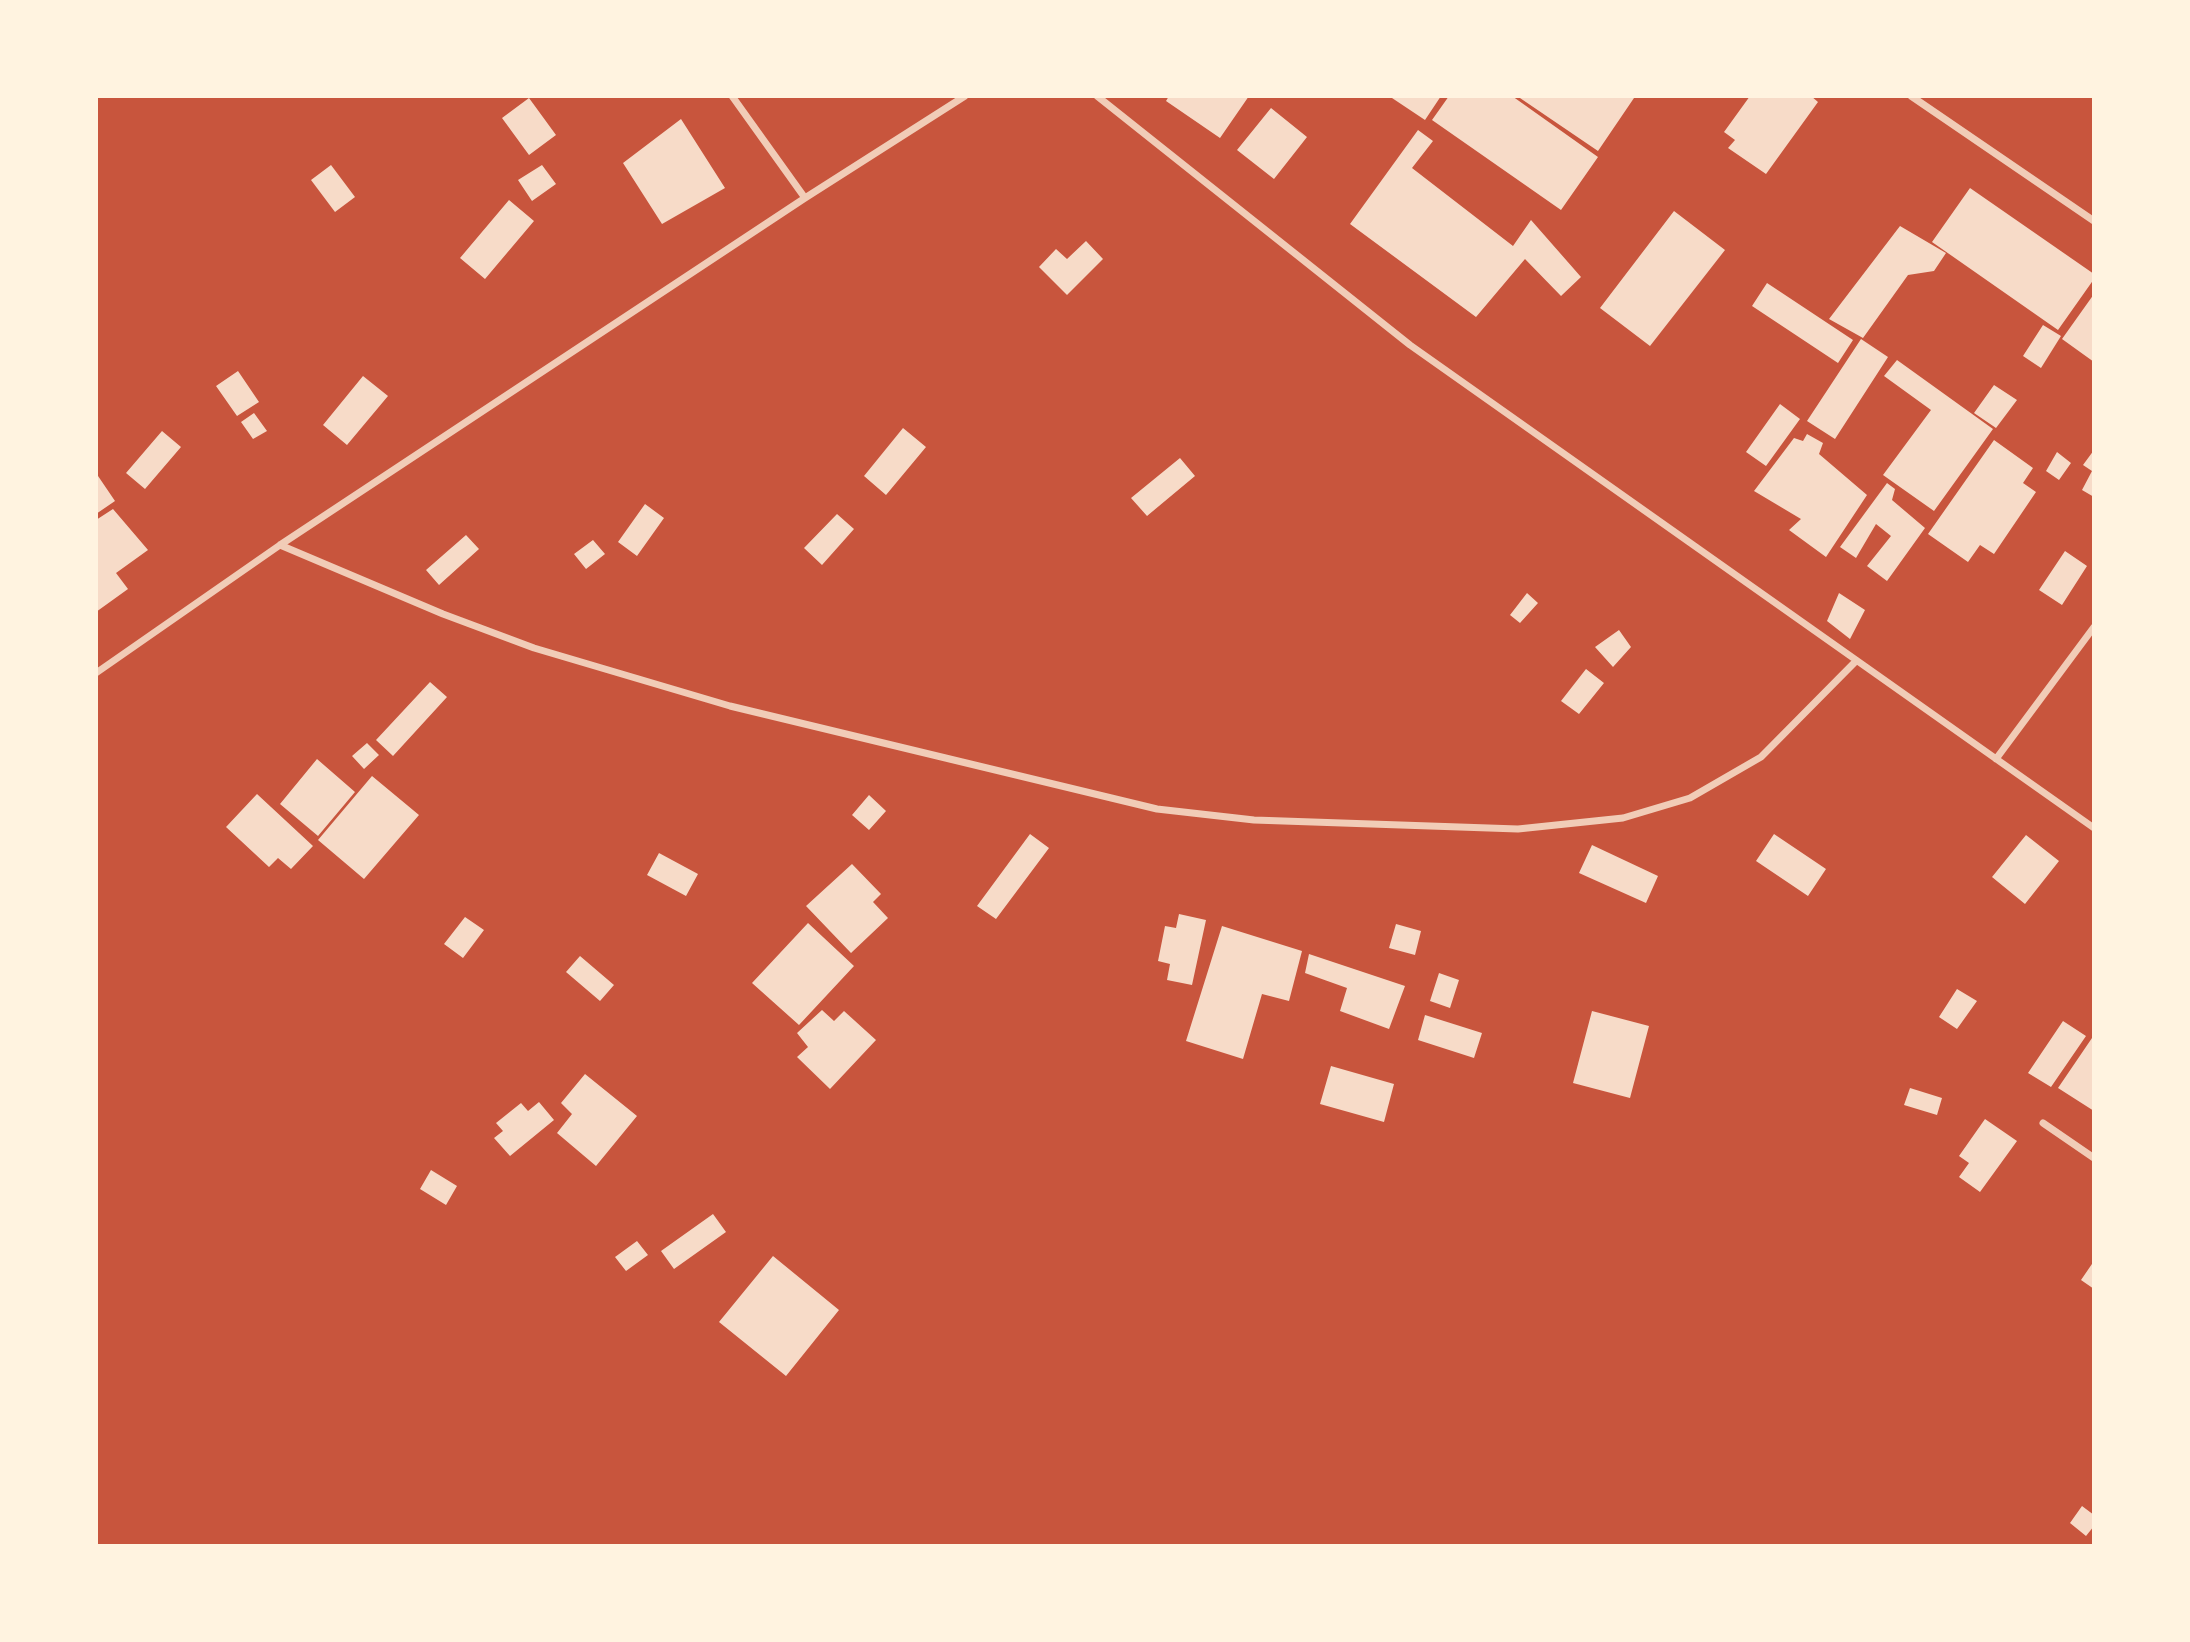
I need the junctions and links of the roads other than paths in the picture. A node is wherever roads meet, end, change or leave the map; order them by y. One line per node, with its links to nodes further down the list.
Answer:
1 (732, 96): 5 (street)
2 (965, 96): 5 (street)
3 (1097, 96): 9 (street)
4 (1911, 96): 6 (street)
5 (805, 198): 7 (street)
6 (2094, 221)
7 (280, 545): 9 (street); 10 (street)
8 (2094, 627): 11 (street)
9 (1856, 661): 11 (street)
10 (96, 673)
11 (1996, 759): 12 (street)
12 (2094, 828)
13 (2043, 1123): 14 (street)
14 (2094, 1158)

